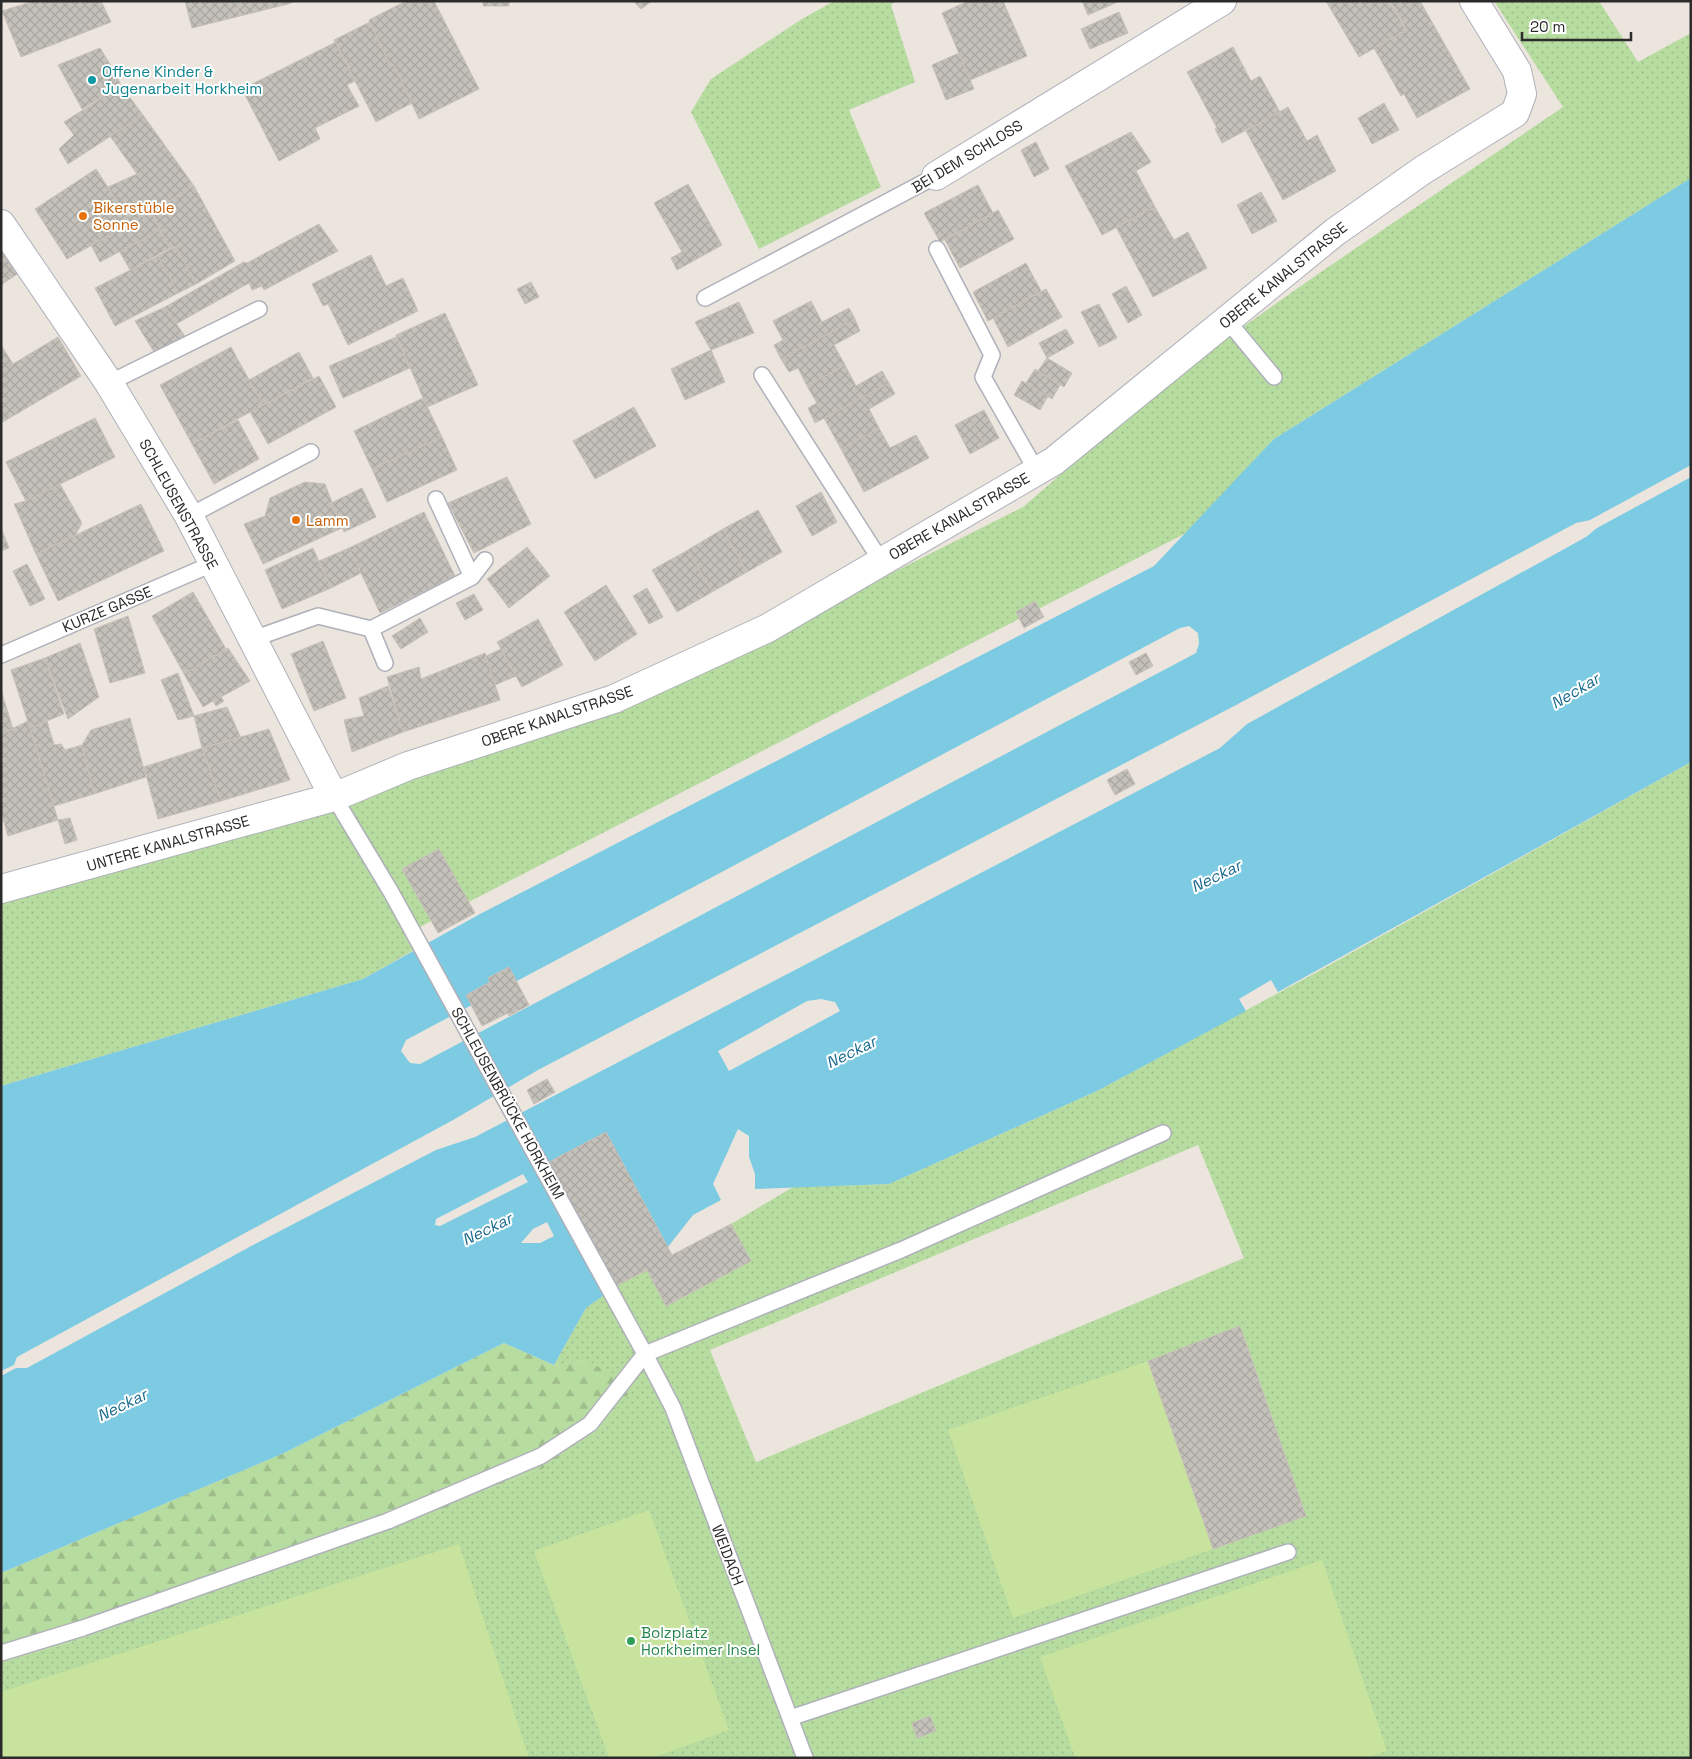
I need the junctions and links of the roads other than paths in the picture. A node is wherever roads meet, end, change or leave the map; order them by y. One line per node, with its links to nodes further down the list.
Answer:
1 (1222, 1): 3 (street, BEI DEM SCHLOSS)
2 (1474, 1): 8 (street, OBERE KANALSTRASSE)
3 (936, 176): 6 (lane, BEI DEM SCHLOSS)
4 (1, 224): 11 (street, SCHLEUSENSTRASSE)
5 (937, 249): 13 (lane)
6 (706, 298)
7 (259, 309): 11 (lane)
8 (1227, 320): 10 (lane); 13 (street, OBERE KANALSTRASSE)
9 (762, 375): 17 (lane)
10 (1274, 377)
11 (109, 383): 15 (street, SCHLEUSENSTRASSE)
12 (311, 452): 15 (lane)
13 (1036, 470): 17 (street, OBERE KANALSTRASSE)
14 (436, 499): 19 (lane)
15 (189, 516): 18 (street, SCHLEUSENSTRASSE)
16 (485, 560): 19 (lane)
17 (881, 561): 24 (street, OBERE KANALSTRASSE)
18 (212, 564): 21 (street, SCHLEUSENSTRASSE); 22 (lane, KURZE GASSE)
19 (472, 577): 20 (lane)
20 (371, 629): 21 (lane); 23 (lane)
21 (253, 639): 24 (street, SCHLEUSENSTRASSE)
22 (1, 655)
23 (385, 663)
24 (334, 797): 25 (street, UNTERE KANALSTRASSE); 27 (lane, SCHLEUSENBRÜCKE HORKHEIM)
25 (1, 889)
26 (1163, 1133): 27 (lane)
27 (645, 1354): 29 (lane); 30 (lane, WEIDACH)
28 (1288, 1552): 30 (lane)
29 (1, 1653)
30 (790, 1718): 31 (lane, WEIDACH)
31 (805, 1758)

